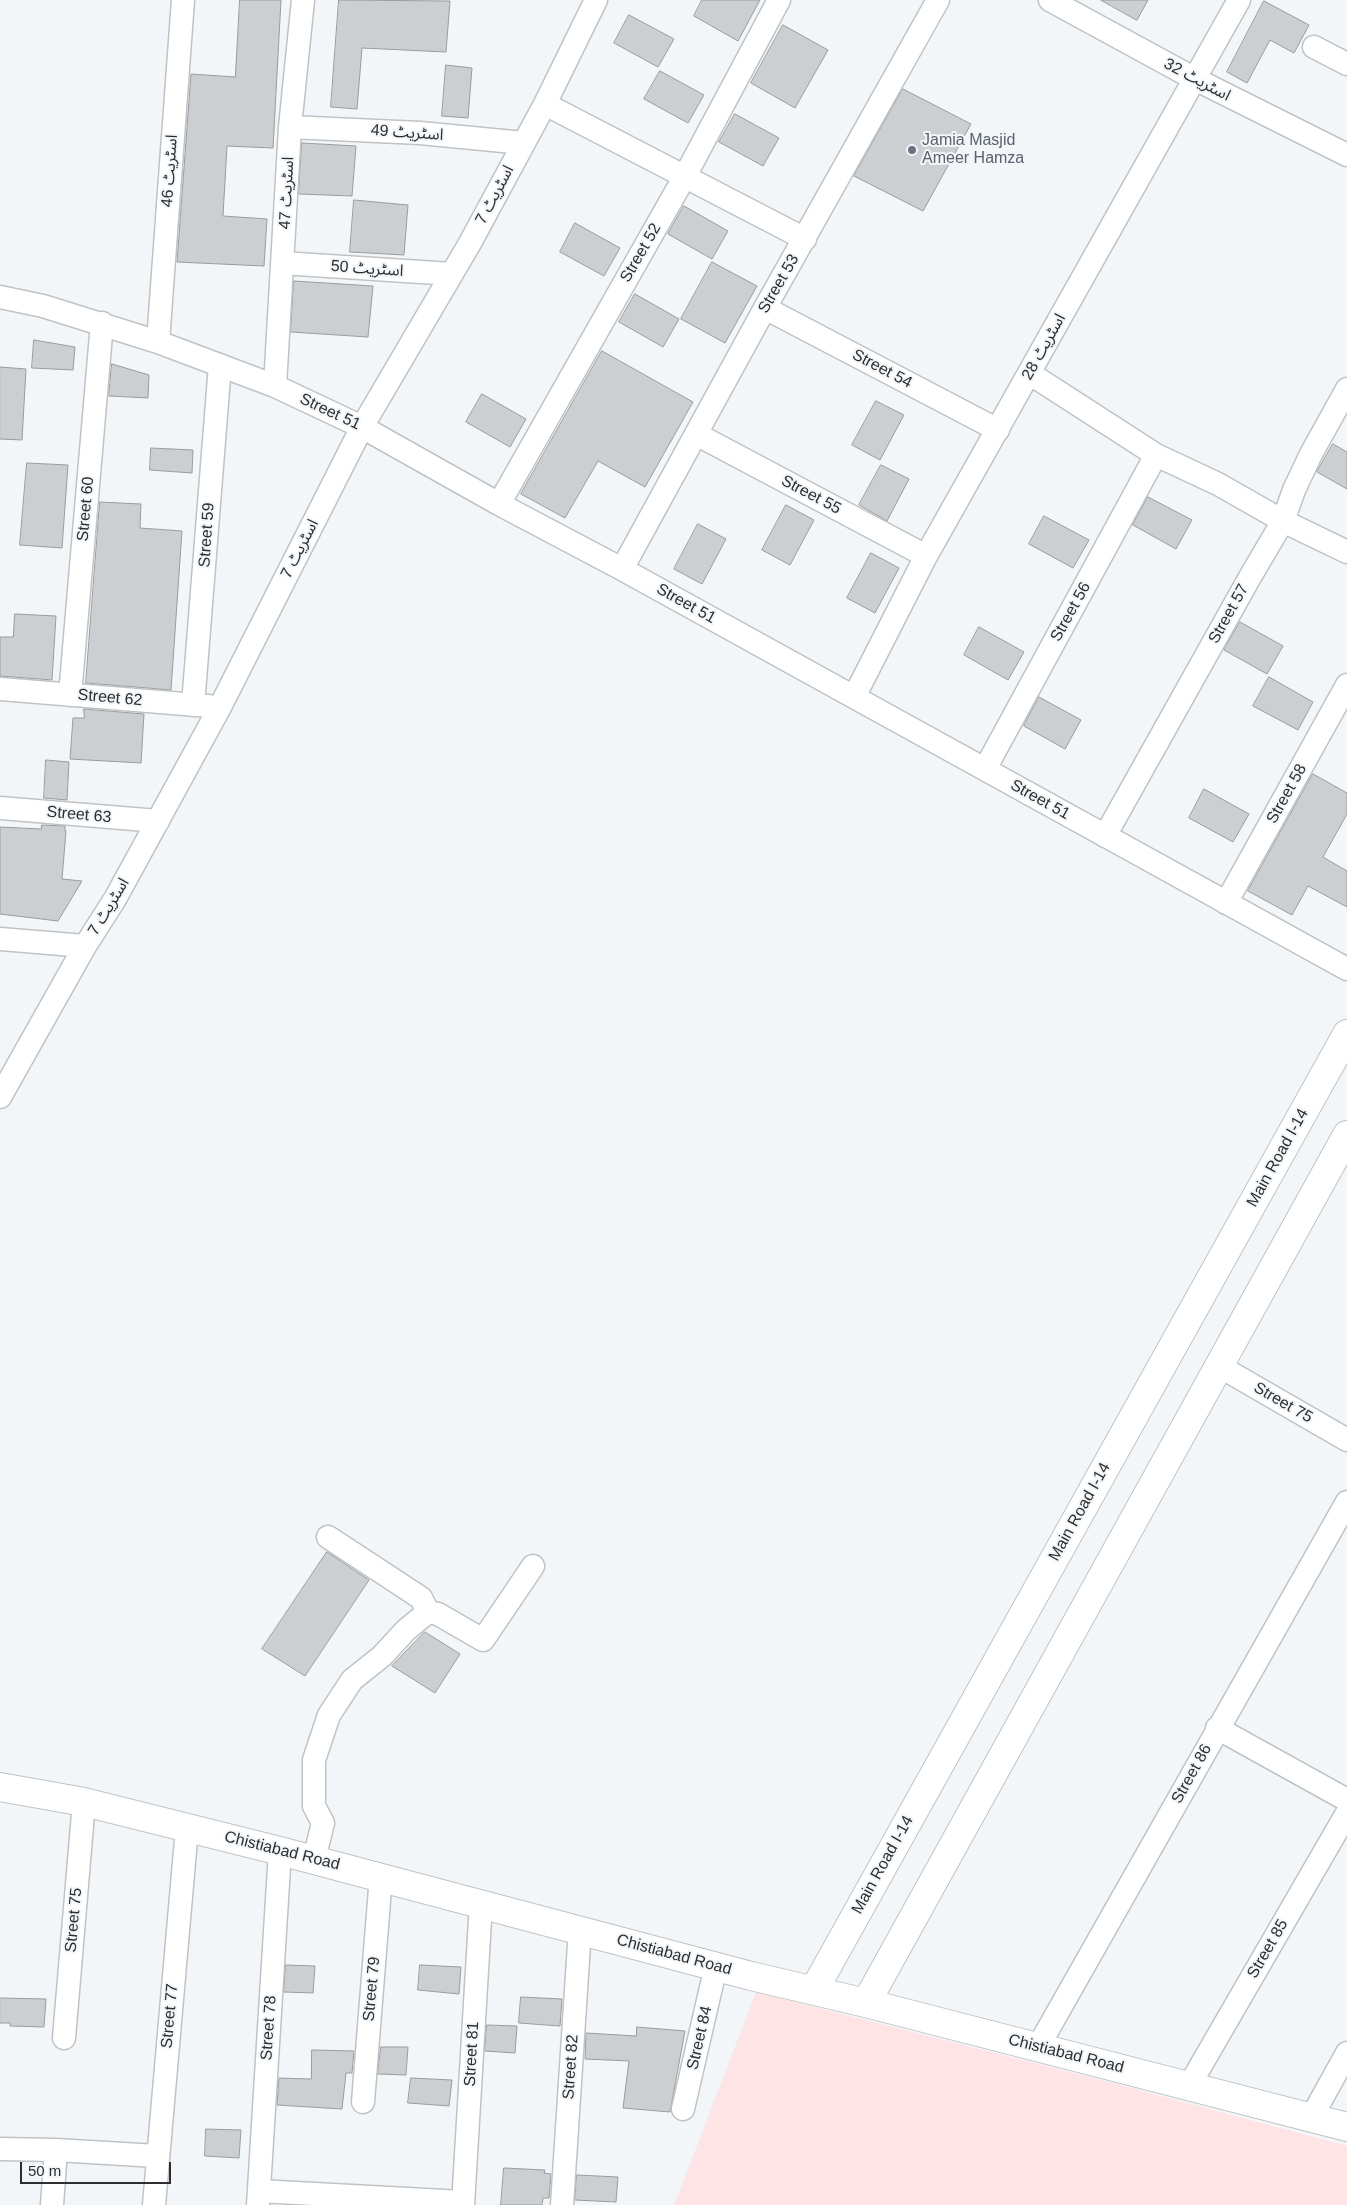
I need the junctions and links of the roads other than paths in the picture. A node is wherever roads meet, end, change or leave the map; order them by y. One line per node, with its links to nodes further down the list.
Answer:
1 (183, 0): 22 (street, اسٹریٹ 46)
2 (303, 0): 12 (street, اسٹریٹ 47)
3 (596, 0): 11 (street, اسٹریٹ 7)
4 (779, 0): 15 (street, Street 52)
5 (938, 0): 16 (street, Street 53)
6 (1239, 0): 10 (street, اسٹریٹ 28)
7 (1062, 3): 10 (street, اسٹریٹ 32)
8 (1314, 47): 9 (street)
9 (1347, 64)
10 (1195, 79): 14 (street, اسٹریٹ 32); 24 (street, اسٹریٹ 28)
11 (545, 104): 13 (street, اسٹریٹ 7); 15 (street)
12 (290, 127): 13 (street, اسٹریٹ 49); 17 (street, اسٹریٹ 47)
13 (524, 143): 18 (street, اسٹریٹ 7)
14 (1347, 155)
15 (685, 176): 16 (street); 31 (street, Street 52)
16 (805, 239): 20 (street, Street 53)
17 (282, 263): 18 (street, اسٹریٹ 50); 25 (street, اسٹریٹ 47)
18 (452, 274): 27 (street, اسٹریٹ 7)
19 (0, 297): 21 (street, Street 51)
20 (765, 308): 28 (street, Street 54); 29 (street, Street 53)
21 (102, 324): 22 (street, Street 51); 38 (street, Street 60)
22 (158, 342): 23 (street, Street 51)
23 (220, 365): 25 (street, Street 51); 40 (street, Street 59)
24 (1029, 373): 28 (street, اسٹریٹ 28); 30 (street)
25 (275, 386): 27 (street, Street 51)
26 (1347, 388): 32 (street, Street 57)
27 (362, 427): 31 (street, Street 51); 41 (street, اسٹریٹ 7)
28 (998, 430): 34 (street, اسٹریٹ 28)
29 (696, 434): 34 (street, Street 55); 35 (street, Street 53)
30 (1156, 455): 32 (street); 42 (street, Street 56)
31 (499, 504): 35 (street, Street 51)
32 (1283, 521): 33 (street); 45 (street, Street 57)
33 (1347, 552)
34 (926, 556): 39 (street, اسٹریٹ 28)
35 (622, 569): 39 (street, Street 51)
36 (1347, 685): 46 (street, Street 58)
37 (0, 689): 38 (street, Street 62)
38 (70, 695): 40 (street, Street 62)
39 (854, 697): 42 (street, Street 51)
40 (193, 705): 41 (street, Street 62)
41 (220, 707): 44 (street, اسٹریٹ 7)
42 (985, 769): 45 (street, Street 51)
43 (0, 808): 44 (street, Street 63)
44 (158, 821): 48 (street, اسٹریٹ 7)
45 (1105, 836): 46 (street, Street 51)
46 (1226, 903): 49 (street, Street 51)
47 (0, 940): 48 (street)
48 (85, 946): 51 (street, اسٹریٹ 7)
49 (1347, 969)
50 (1347, 1034): 71 (main road, Main Road I-14)
51 (2, 1090)
52 (1347, 1136): 53 (main road)
53 (1220, 1366): 54 (street, Street 75); 72 (main road)
54 (1347, 1440)
55 (1347, 1502): 59 (street, Street 86)
56 (328, 1537): 58 (street)
57 (533, 1566): 58 (street)
58 (428, 1612): 66 (street)
59 (1218, 1728): 61 (street); 74 (street, Street 86)
60 (0, 1787): 62 (main road, Chistiabad Road)
61 (1347, 1800)
62 (84, 1802): 64 (main road, Chistiabad Road); 73 (street, Street 75)
63 (1347, 1813): 76 (street, Street 85)
64 (187, 1828): 65 (main road, Chistiabad Road); 83 (street, Street 77)
65 (280, 1850): 66 (main road, Chistiabad Road); 84 (street, Street 78)
66 (314, 1859): 67 (main road, Chistiabad Road)
67 (381, 1876): 68 (main road, Chistiabad Road); 77 (street, Street 79)
68 (481, 1903): 69 (main road, Chistiabad Road); 86 (street, Street 81)
69 (580, 1929): 70 (main road, Chistiabad Road); 89 (street, Street 82)
70 (716, 1966): 71 (main road, Chistiabad Road); 78 (street, Street 84)
71 (814, 1990): 72 (main road, Chistiabad Road)
72 (866, 2003): 74 (main road, Chistiabad Road)
73 (64, 2038)
74 (1038, 2047): 76 (main road, Chistiabad Road)
75 (1347, 2053): 79 (street)
76 (1189, 2086): 79 (main road, Chistiabad Road)
77 (363, 2102)
78 (683, 2109)
79 (1311, 2118): 80 (main road, Chistiabad Road)
80 (1347, 2127)
81 (0, 2149): 82 (street)
82 (56, 2150): 83 (street); 87 (street)
83 (157, 2156): 88 (street, Street 77)
84 (259, 2198): 85 (street)
85 (356, 2200): 86 (street)
86 (463, 2203)
87 (52, 2205)
88 (154, 2205)
89 (562, 2205)

